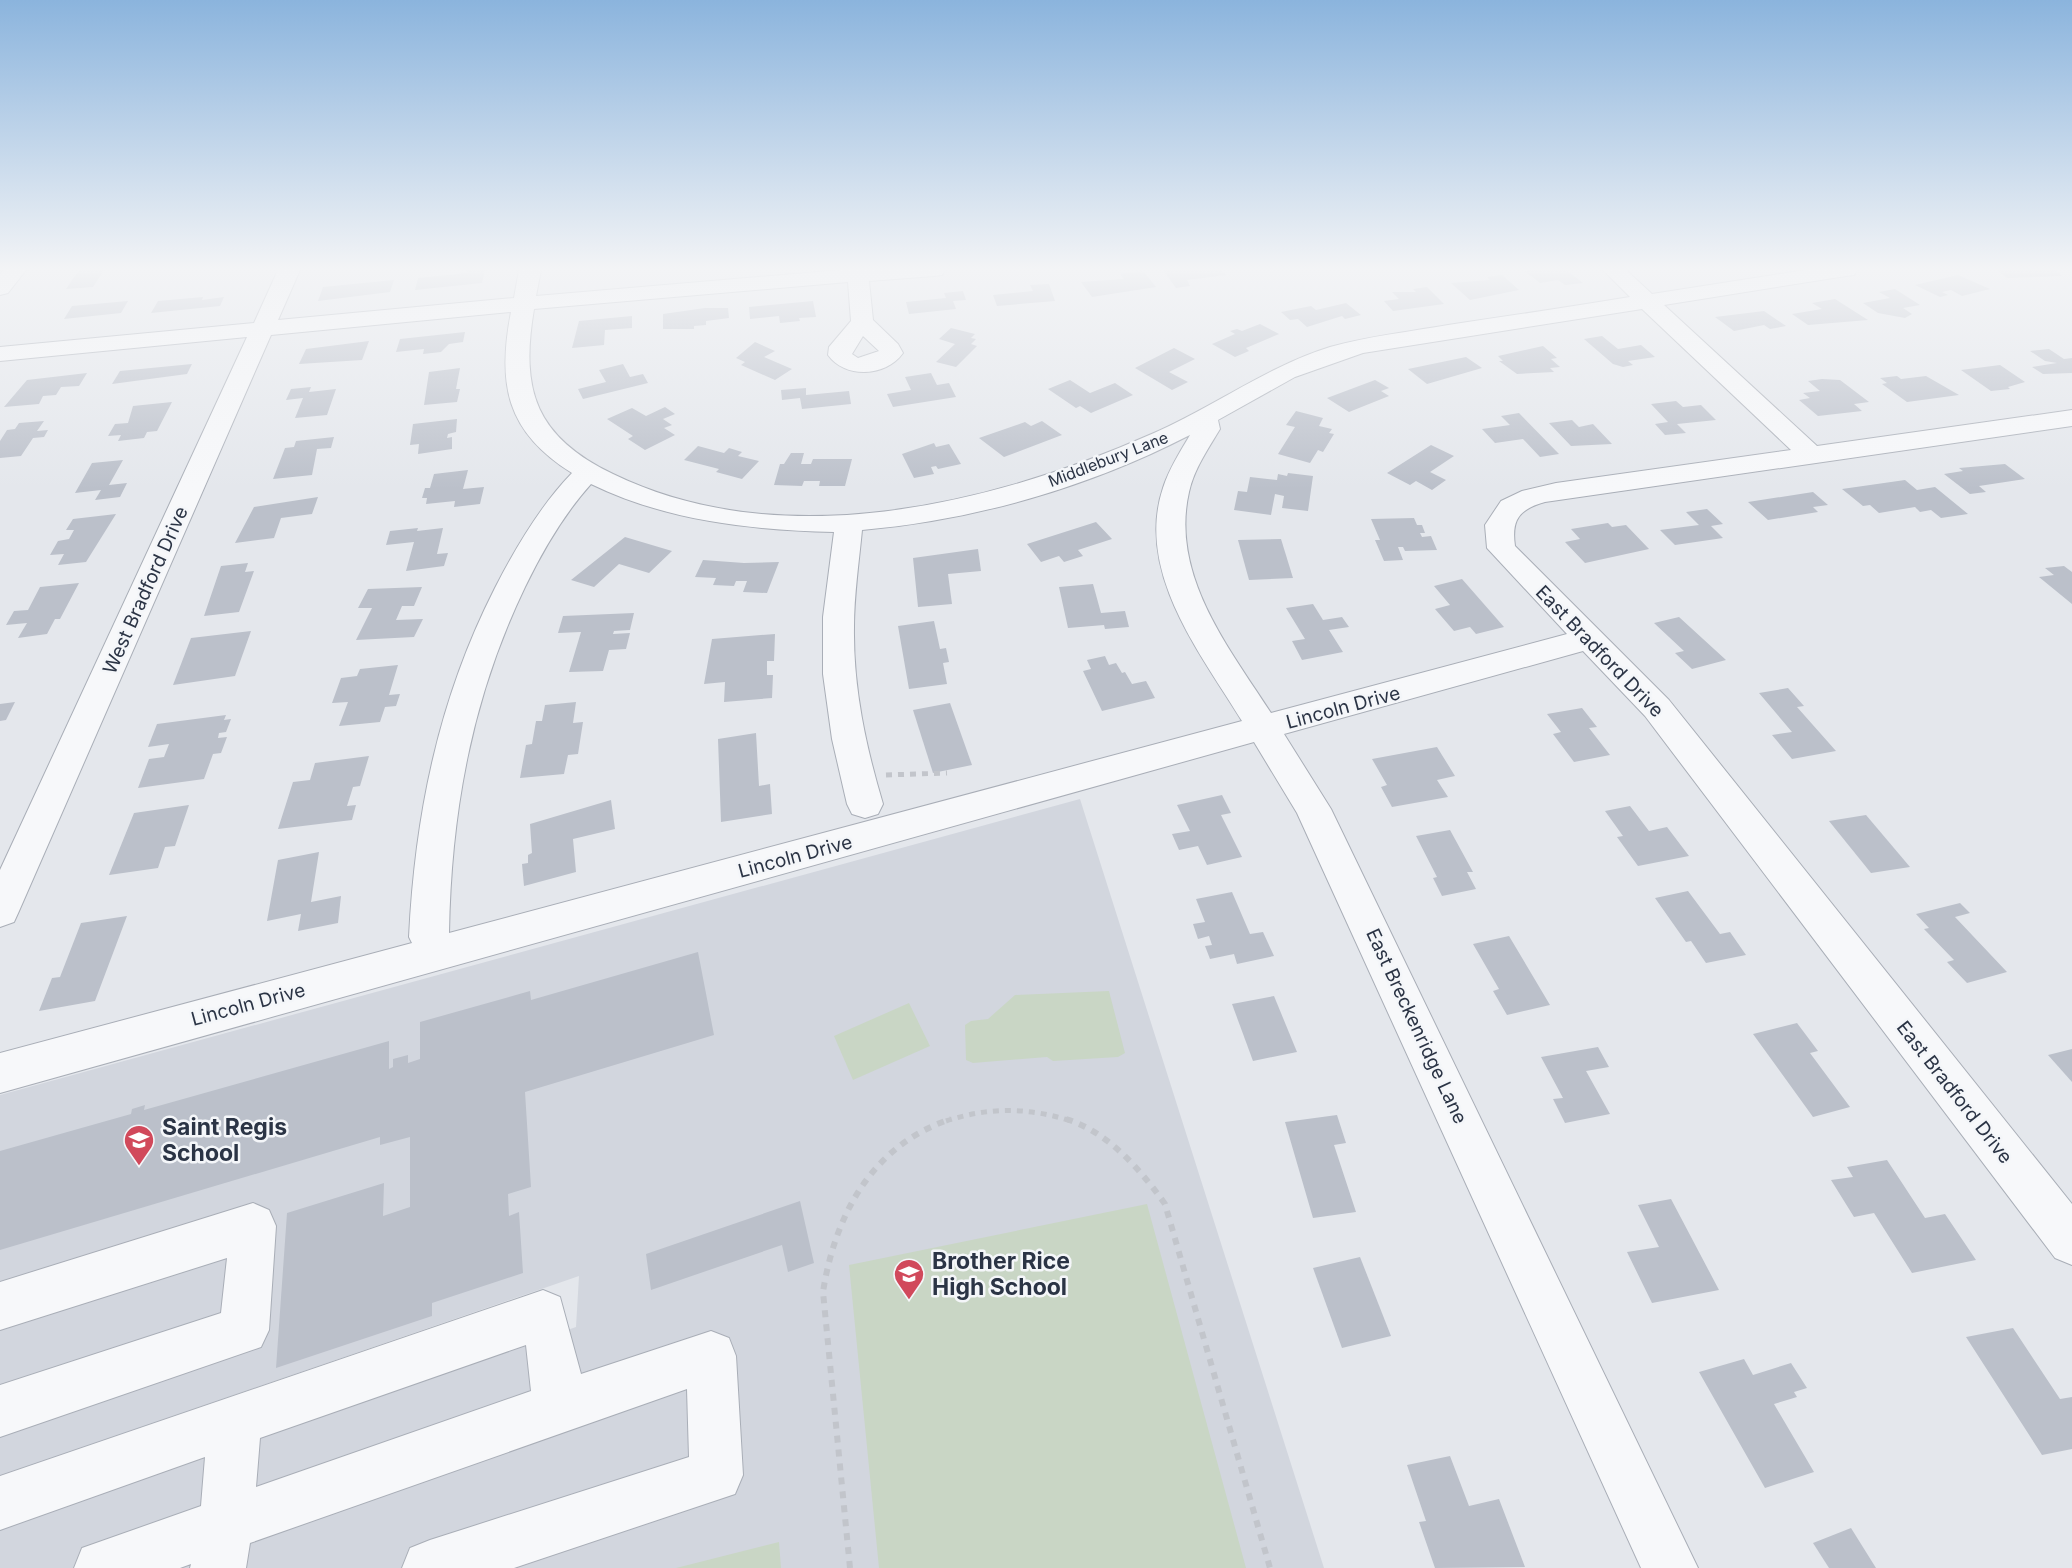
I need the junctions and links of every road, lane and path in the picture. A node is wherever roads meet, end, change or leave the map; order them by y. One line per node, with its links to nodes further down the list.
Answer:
1 (110, 343): 6 (street)
2 (256, 343): 18 (street, West Bradford Drive)
3 (519, 343): 11 (street, Middlebury Lane)
4 (1380, 343): 7 (street, Middlebury Lane)
5 (1692, 343): 9 (street)
6 (0, 354)
7 (1205, 418): 10 (street, Middlebury Lane); 12 (street, East Breckenridge Lane)
8 (2072, 418): 9 (street, East Bradford Drive)
9 (1811, 455): 14 (street, East Bradford Drive)
10 (1110, 461): 12 (street); 13 (street, Middlebury Lane)
11 (588, 472): 13 (street, Middlebury Lane); 19 (street)
12 (1161, 478): 15 (street, East Breckenridge Lane)
13 (849, 524): 17 (street)
14 (1591, 638): 15 (street, Lincoln Drive); 21 (street, East Bradford Drive)
15 (1264, 728): 20 (street, Lincoln Drive); 32 (street, East Breckenridge Lane)
16 (947, 774): 17 (path)
17 (861, 790)
18 (0, 911)
19 (429, 937)
20 (0, 1073)
21 (2072, 1241)
22 (0, 1306): 24 (street)
23 (558, 1408): 25 (street); 27 (street); 29 (street)
24 (0, 1411)
25 (235, 1421): 26 (street); 27 (street)
26 (0, 1503)
27 (222, 1546): 28 (street)
28 (102, 1568)
29 (430, 1568)
30 (850, 1568): 31 (path)
31 (1270, 1568)
32 (1671, 1568)

